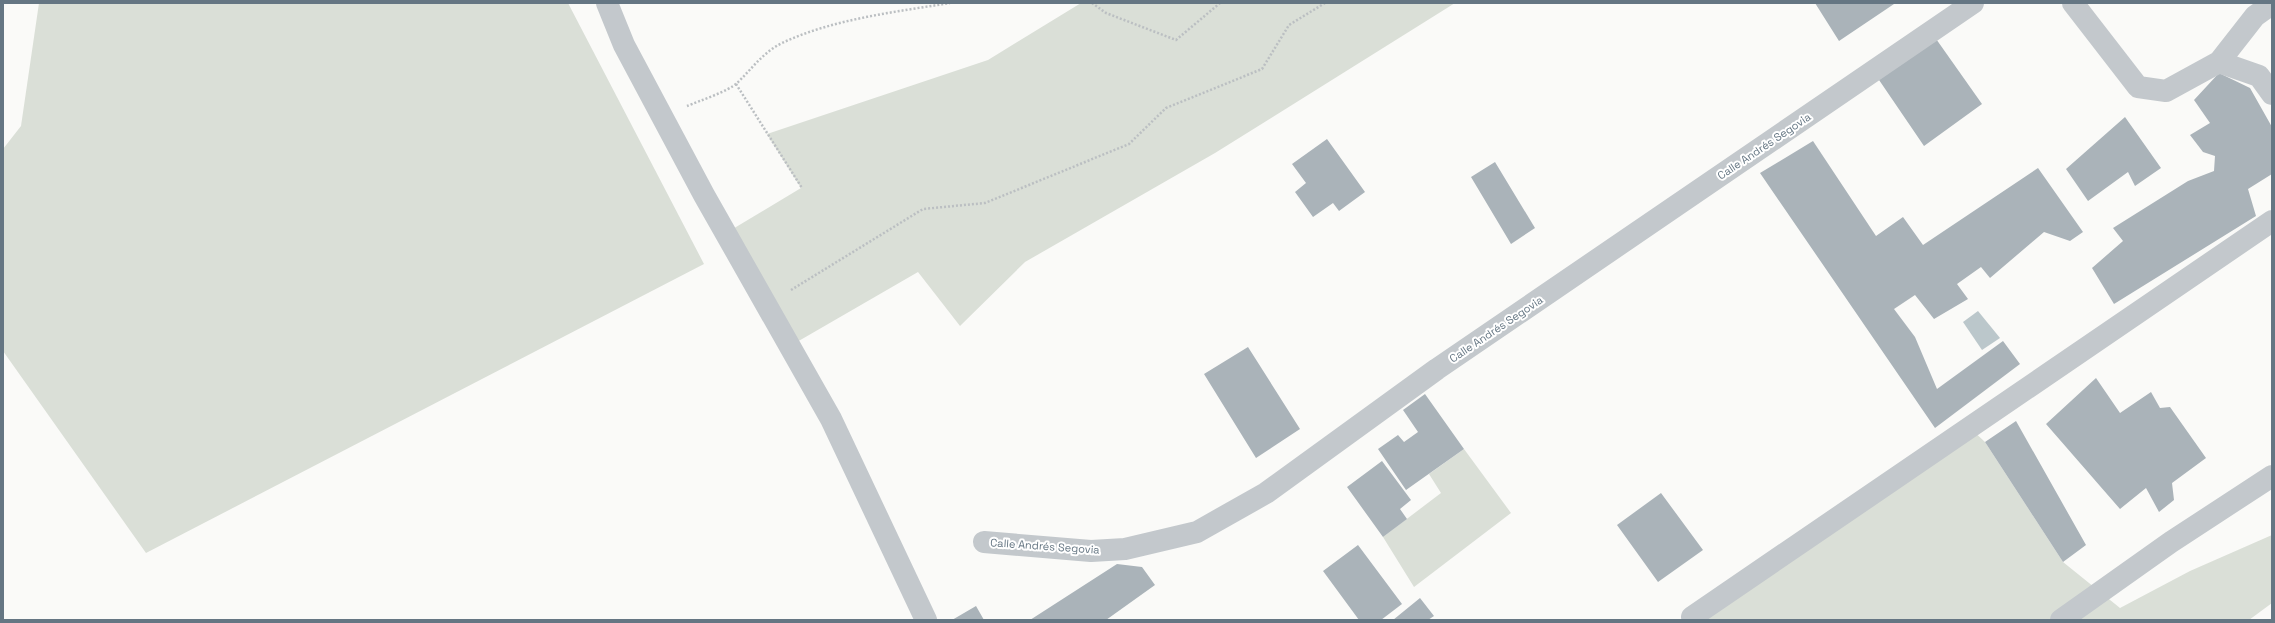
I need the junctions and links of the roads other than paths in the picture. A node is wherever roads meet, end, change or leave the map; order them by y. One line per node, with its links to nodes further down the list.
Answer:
1 (607, 3): 11 (street)
2 (1973, 3): 9 (street, Calle Andrés Segovia)
3 (2073, 3): 5 (street)
4 (2272, 4): 5 (street)
5 (2219, 62): 6 (street)
6 (2272, 94)
7 (2272, 221): 10 (street)
8 (2272, 476): 12 (street)
9 (984, 542)
10 (1692, 617)
11 (926, 620)
12 (2061, 620)

